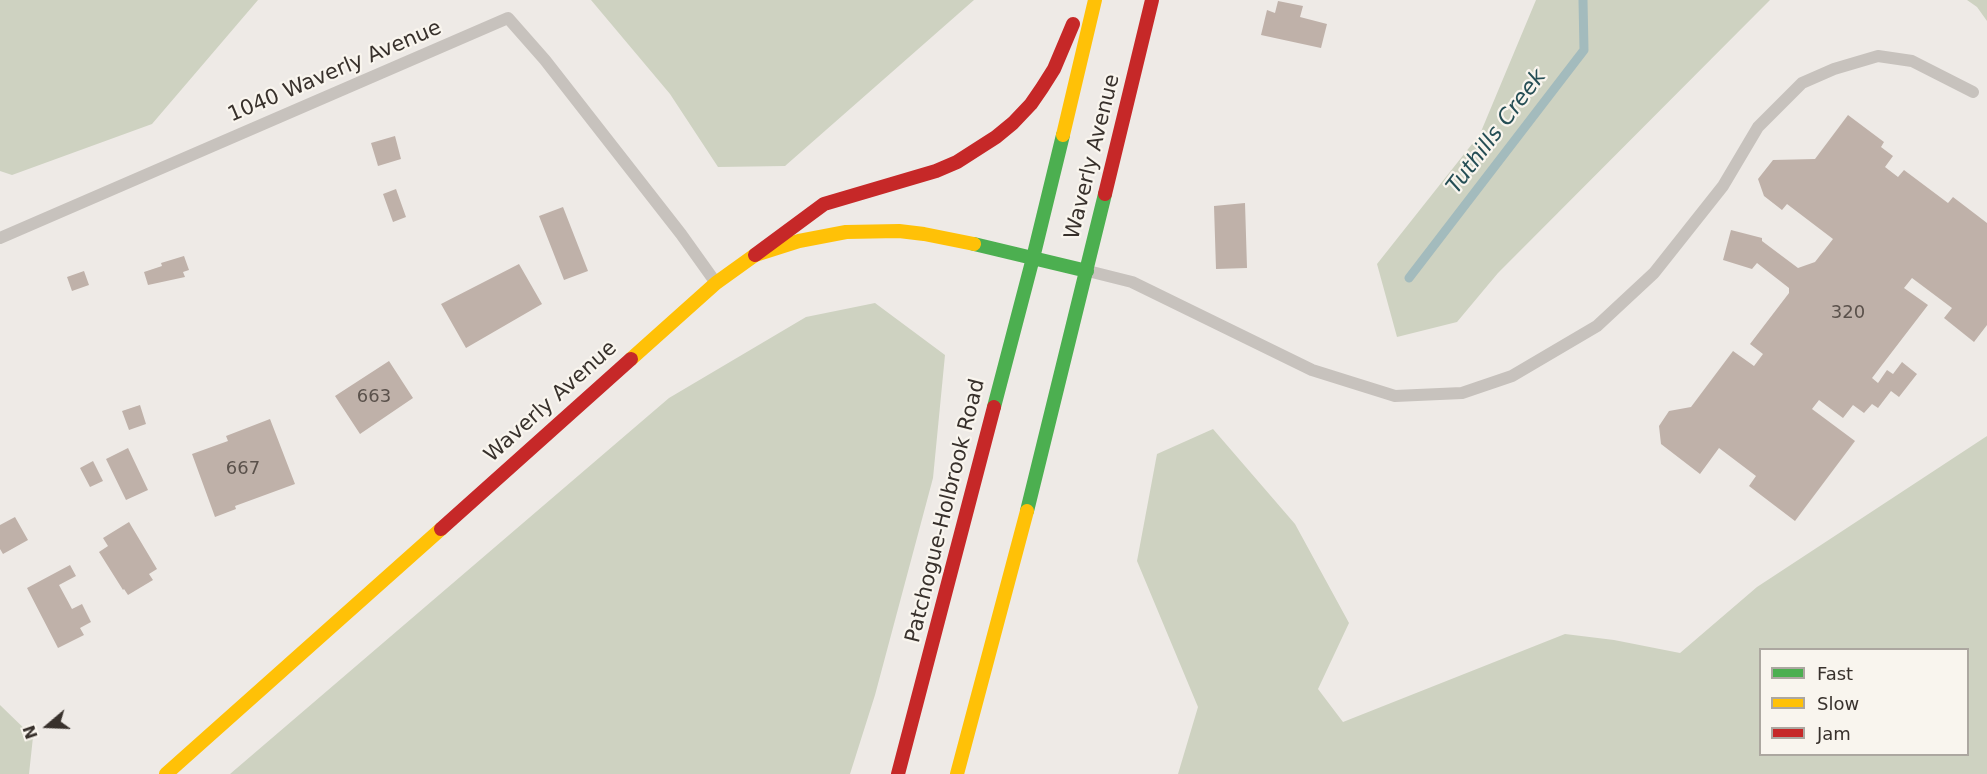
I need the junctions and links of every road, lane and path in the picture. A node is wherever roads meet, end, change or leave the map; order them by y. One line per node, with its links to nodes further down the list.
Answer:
1 (1083, 0): 6 (main road)
2 (1095, 0): 7 (main road, Waverly Avenue)
3 (1152, 0): 8 (main road, Waverly Avenue)
4 (1973, 92): 8 (lane)
5 (0, 238): 9 (lane, 1040 Waverly Avenue)
6 (755, 255): 7 (main road, Waverly Avenue); 9 (main road, Waverly Avenue)
7 (1033, 258): 8 (main road, Waverly Avenue); 11 (main road, Patchogue-Holbrook Road)
8 (1087, 271): 12 (main road)
9 (716, 283): 10 (main road, Waverly Avenue)
10 (166, 774)
11 (898, 774)
12 (957, 774)

